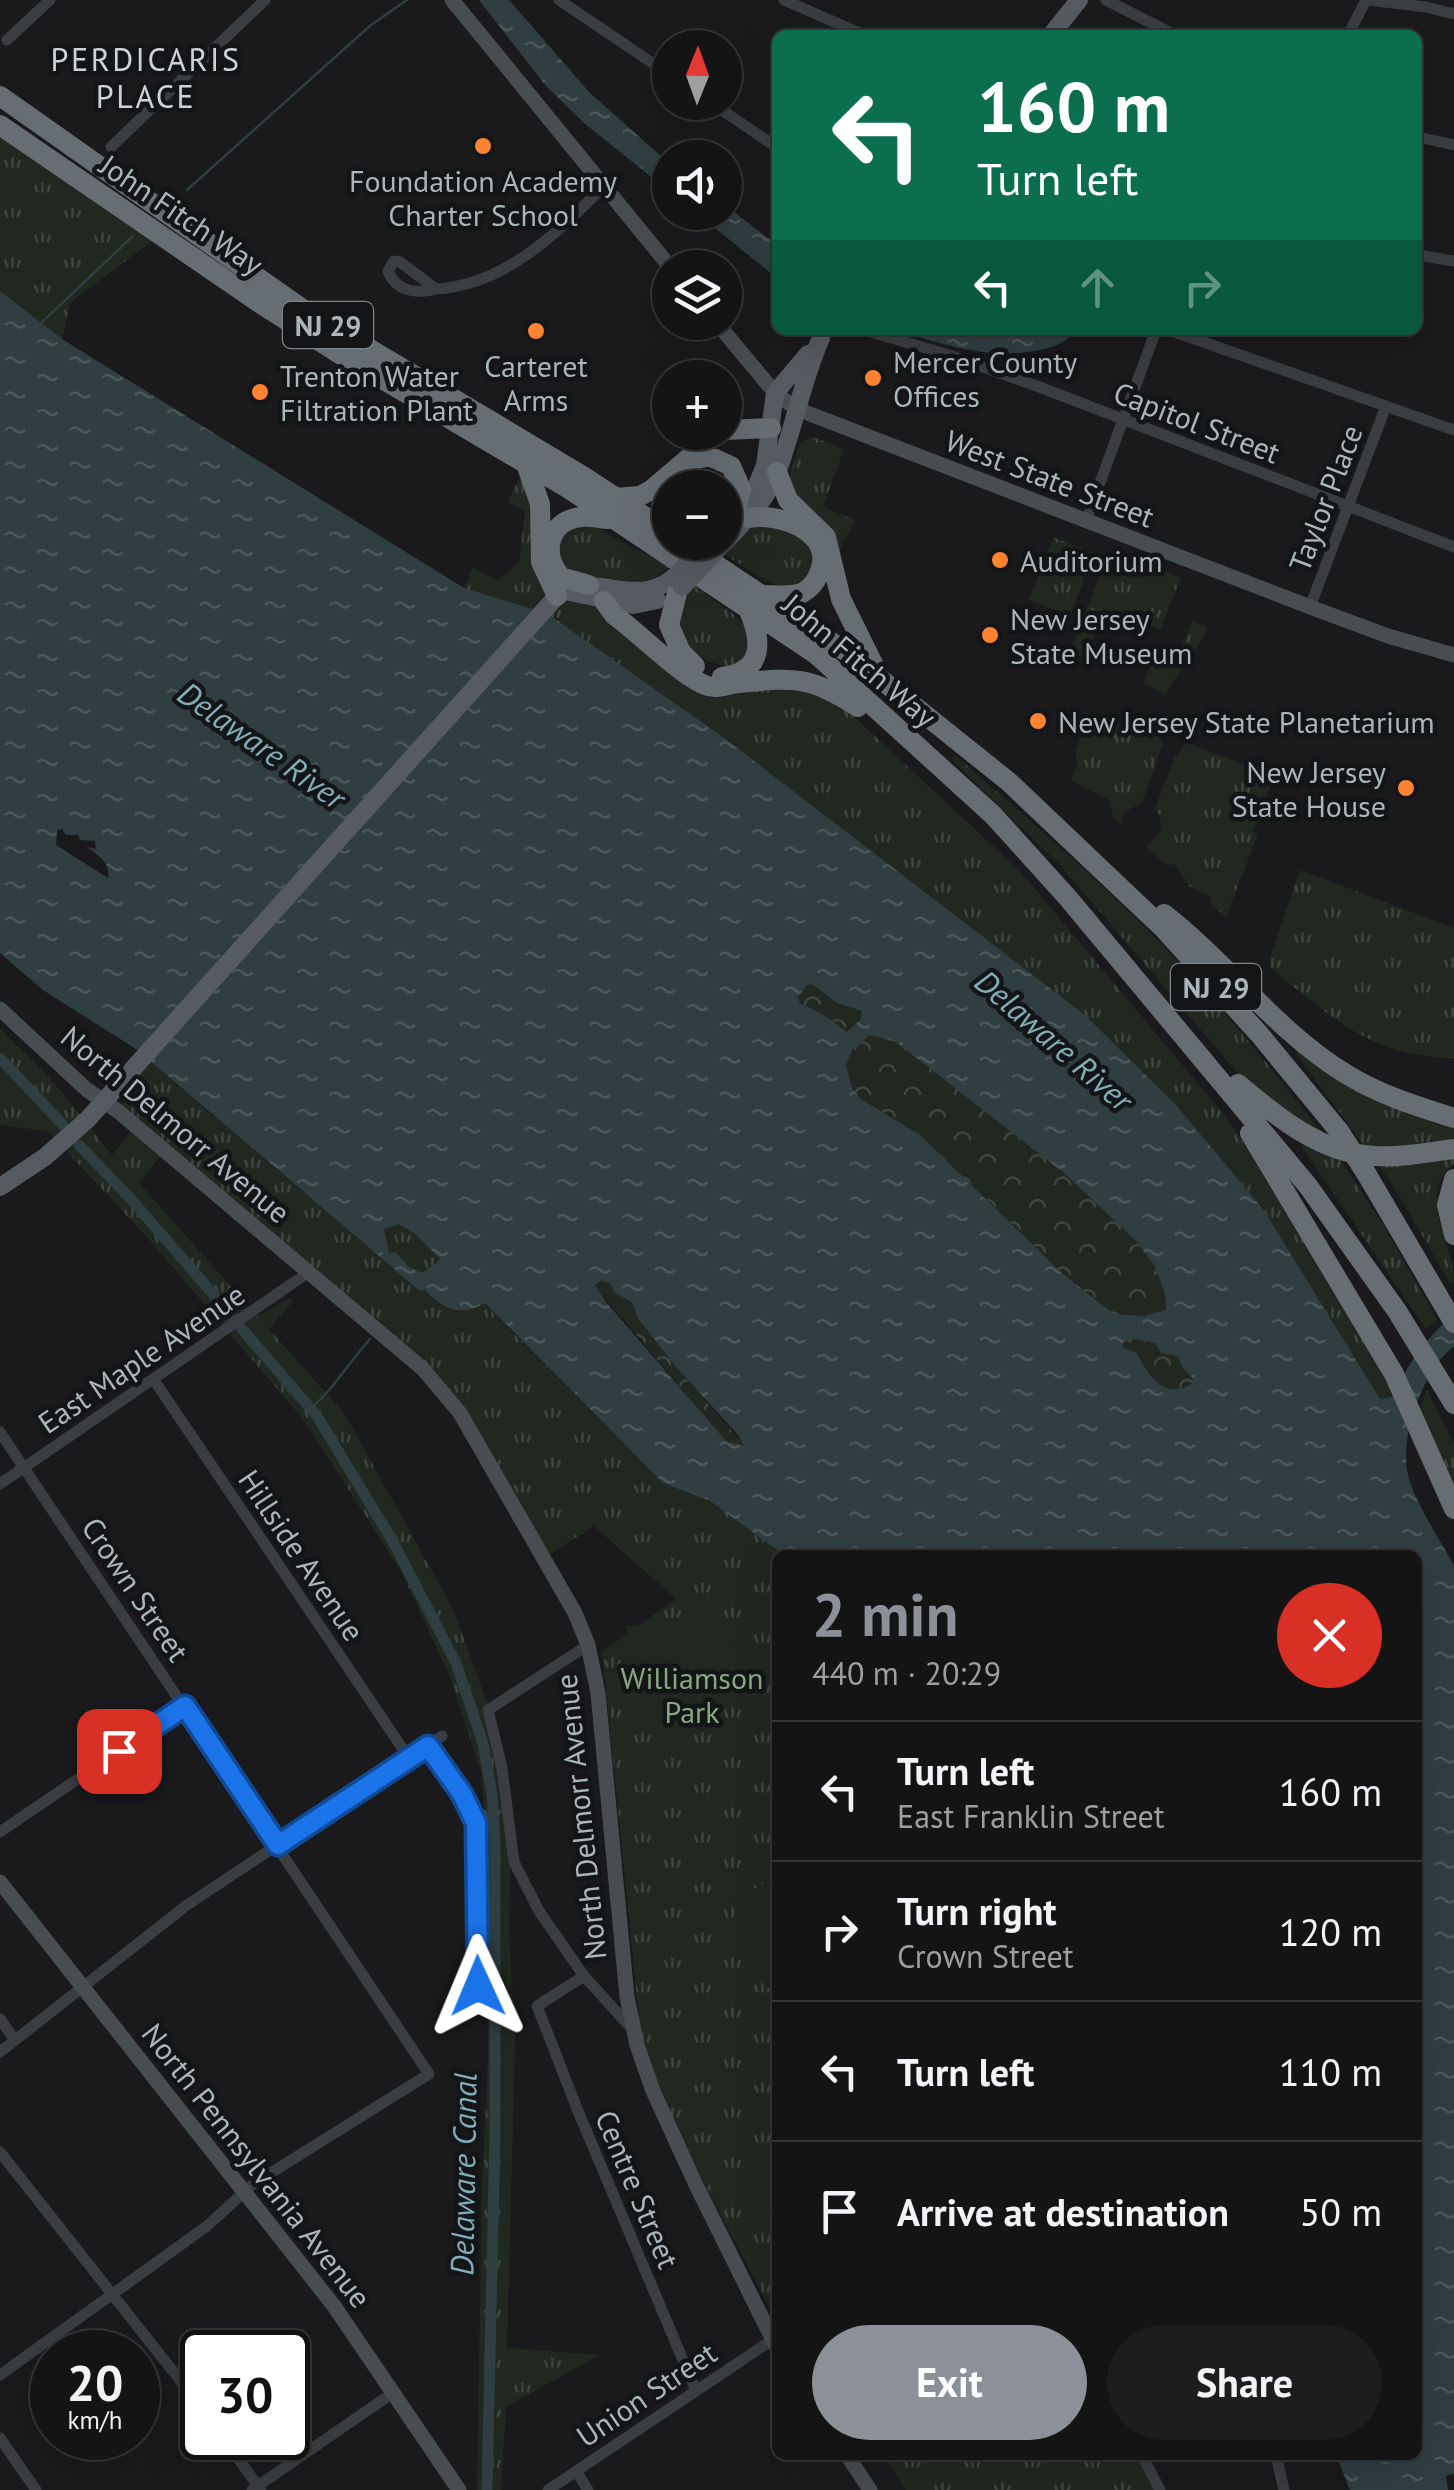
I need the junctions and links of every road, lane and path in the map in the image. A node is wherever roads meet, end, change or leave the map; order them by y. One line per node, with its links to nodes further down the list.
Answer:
1 (50, 0): 14 (street)
2 (266, 0): 22 (street)
3 (452, 0): 23 (main road)
4 (559, 0): 15 (street)
5 (784, 0): 10 (street)
6 (1079, 0): 11 (main road)
7 (1106, 0): 12 (street)
8 (1367, 0): 9 (street); 13 (street)
9 (1454, 14)
10 (853, 30)
11 (1054, 30)
12 (1164, 30)
13 (1351, 30)
14 (7, 40)
15 (652, 63)
16 (0, 96): 48 (highway, John Fitch Way / NJ 29)
17 (737, 120): 20 (street)
18 (0, 125): 43 (highway, John Fitch Way / NJ 29)
19 (1422, 138): 21 (street)
20 (772, 144)
21 (1454, 144)
22 (111, 147)
23 (603, 187): 24 (main road); 27 (street)
24 (656, 250)
25 (1422, 256): 26 (street)
26 (1454, 261)
27 (436, 289)
28 (823, 335): 34 (main road)
29 (824, 335): 36 (main road)
30 (881, 335): 37 (street, Capitol Street)
31 (1154, 335): 37 (street)
32 (1183, 335): 35 (street)
33 (731, 340): 34 (main road, West State Street)
34 (775, 394): 36 (main road, West State Street); 38 (main road)
35 (1386, 406): 40 (street); 49 (street, Taylor Place)
36 (796, 409): 46 (main road); 55 (main road, West State Street)
37 (1122, 420): 49 (street, Capitol Street); 55 (street)
38 (771, 428): 39 (highway); 50 (main road)
39 (742, 430)
40 (1454, 430)
41 (700, 450): 42 (highway)
42 (686, 462): 44 (highway); 45 (highway)
43 (526, 464): 53 (highway, John Fitch Way / NJ 29); 62 (highway)
44 (677, 470)
45 (733, 470)
46 (777, 472): 51 (main road); 67 (highway)
47 (652, 488): 48 (highway)
48 (615, 498): 54 (highway, John Fitch Way / NJ 29)
49 (1348, 508): 56 (street, Capitol Street); 65 (street, Taylor Place)
50 (742, 510)
51 (742, 512)
52 (742, 518): 64 (highway)
53 (615, 520): 60 (highway); 64 (highway, John Fitch Way / NJ 29)
54 (652, 520)
55 (1086, 521): 65 (main road, West State Street)
56 (1454, 547)
57 (696, 560): 61 (main road, bridge)
58 (704, 560): 64 (highway, John Fitch Way / NJ 29)
59 (705, 560): 61 (main road, bridge)
60 (589, 585): 61 (main road); 62 (main road)
61 (678, 585): 63 (main road); 64 (highway)
62 (557, 598): 63 (main road); 73 (main road)
63 (604, 601): 68 (highway)
64 (754, 601): 67 (highway, John Fitch Way / NJ 29); 68 (highway, John Fitch Way / NJ 29)
65 (1310, 607): 66 (main road, West State Street)
66 (1454, 655)
67 (879, 676): 69 (highway, John Fitch Way / NJ 29)
68 (900, 733): 71 (highway, John Fitch Way / NJ 29)
69 (1084, 851): 74 (highway); 80 (highway, John Fitch Way / NJ 29, bridge)
70 (0, 1009): 73 (main road, North Delmorr Avenue)
71 (1164, 1014): 72 (highway, John Fitch Way / NJ 29); 75 (highway)
72 (1214, 1071): 82 (highway, John Fitch Way / NJ 29); 86 (highway)
73 (103, 1101): 77 (main road); 79 (main road, North Delmorr Avenue)
74 (1454, 1118)
75 (1454, 1149)
76 (1454, 1179): 78 (highway)
77 (0, 1187)
78 (1454, 1235)
79 (309, 1272): 81 (street, East Maple Avenue); 87 (main road, North Delmorr Avenue)
80 (1454, 1323)
81 (154, 1380): 84 (street, East Maple Avenue); 91 (street, Hillside Avenue)
82 (1454, 1404)
83 (0, 1432): 84 (street, Crown Street)
84 (24, 1468): 85 (street, East Maple Avenue); 88 (street, Crown Street)
85 (0, 1484)
86 (1454, 1509)
87 (588, 1645): 95 (street); 99 (main road, North Delmorr Avenue)
88 (185, 1706): 92 (street); 93 (street, Crown Street)
89 (442, 1736): 90 (street)
90 (428, 1746): 91 (street); 97 (street)
91 (409, 1758): 93 (street)
92 (0, 1832)
93 (278, 1845): 96 (street); 103 (street, Crown Street)
94 (0, 1882): 96 (main road, North Pennsylvania Avenue)
95 (584, 1976): 99 (street); 109 (street, Centre Street)
96 (82, 1986): 100 (street); 103 (main road, North Pennsylvania Avenue)
97 (478, 1986)
98 (0, 2019): 100 (street)
99 (633, 2031): 105 (main road, North Delmorr Avenue)
100 (15, 2040): 101 (street)
101 (0, 2052)
102 (0, 2152): 104 (street)
103 (246, 2194): 104 (street); 110 (main road, North Pennsylvania Avenue)
104 (114, 2296): 107 (street); 108 (street)
105 (772, 2339)
106 (772, 2347): 109 (street, Union Street)
107 (0, 2376)
108 (180, 2380)
109 (696, 2391): 116 (street, Union Street)
110 (394, 2392): 117 (street); 119 (main road, North Pennsylvania Avenue)
111 (0, 2438): 118 (street)
112 (238, 2460): 117 (street)
113 (850, 2460): 122 (main road)
114 (1145, 2460): 123 (street)
115 (1277, 2460): 124 (street)
116 (576, 2471): 120 (street, Union Street); 121 (street)
117 (257, 2489)
118 (36, 2490)
119 (458, 2490)
120 (548, 2490)
121 (588, 2490)
122 (870, 2490)
123 (1160, 2490)
124 (1284, 2490)

